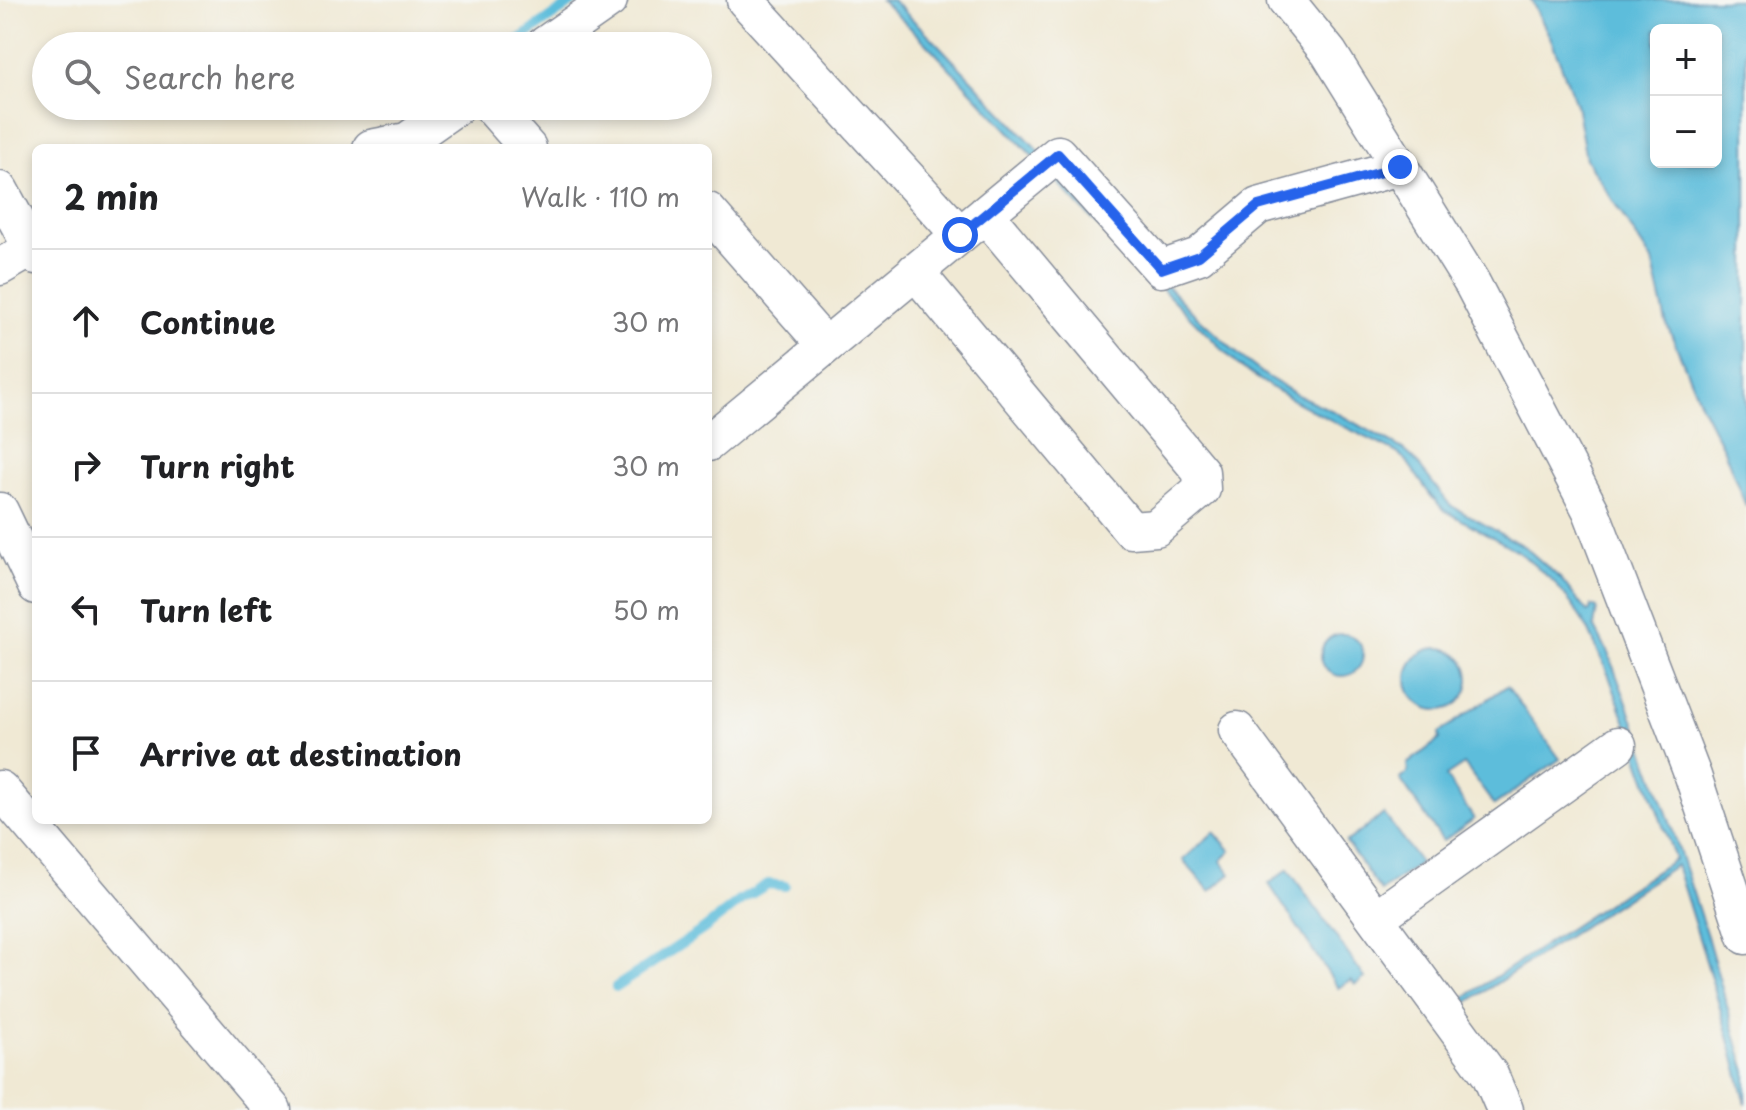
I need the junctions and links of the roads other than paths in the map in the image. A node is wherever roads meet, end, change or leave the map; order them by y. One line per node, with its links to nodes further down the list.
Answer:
1 (609, 0): 4 (street)
2 (745, 0): 12 (street)
3 (1286, 0): 9 (street)
4 (563, 32)
5 (439, 120): 7 (street)
6 (503, 120): 8 (street)
7 (409, 144)
8 (524, 144)
9 (1400, 167): 12 (street); 25 (street)
10 (0, 190): 13 (street)
11 (712, 216): 17 (street)
12 (972, 224): 16 (street); 16 (street)
13 (32, 245)
14 (32, 251): 15 (street)
15 (0, 267)
16 (915, 271): 17 (street)
17 (825, 345): 18 (street)
18 (712, 440)
19 (0, 511): 20 (street)
20 (32, 578)
21 (1237, 730): 24 (street)
22 (1618, 745): 24 (street)
23 (0, 789): 26 (street)
24 (1376, 918): 27 (street)
25 (1746, 936)
26 (273, 1110)
27 (1505, 1110)

